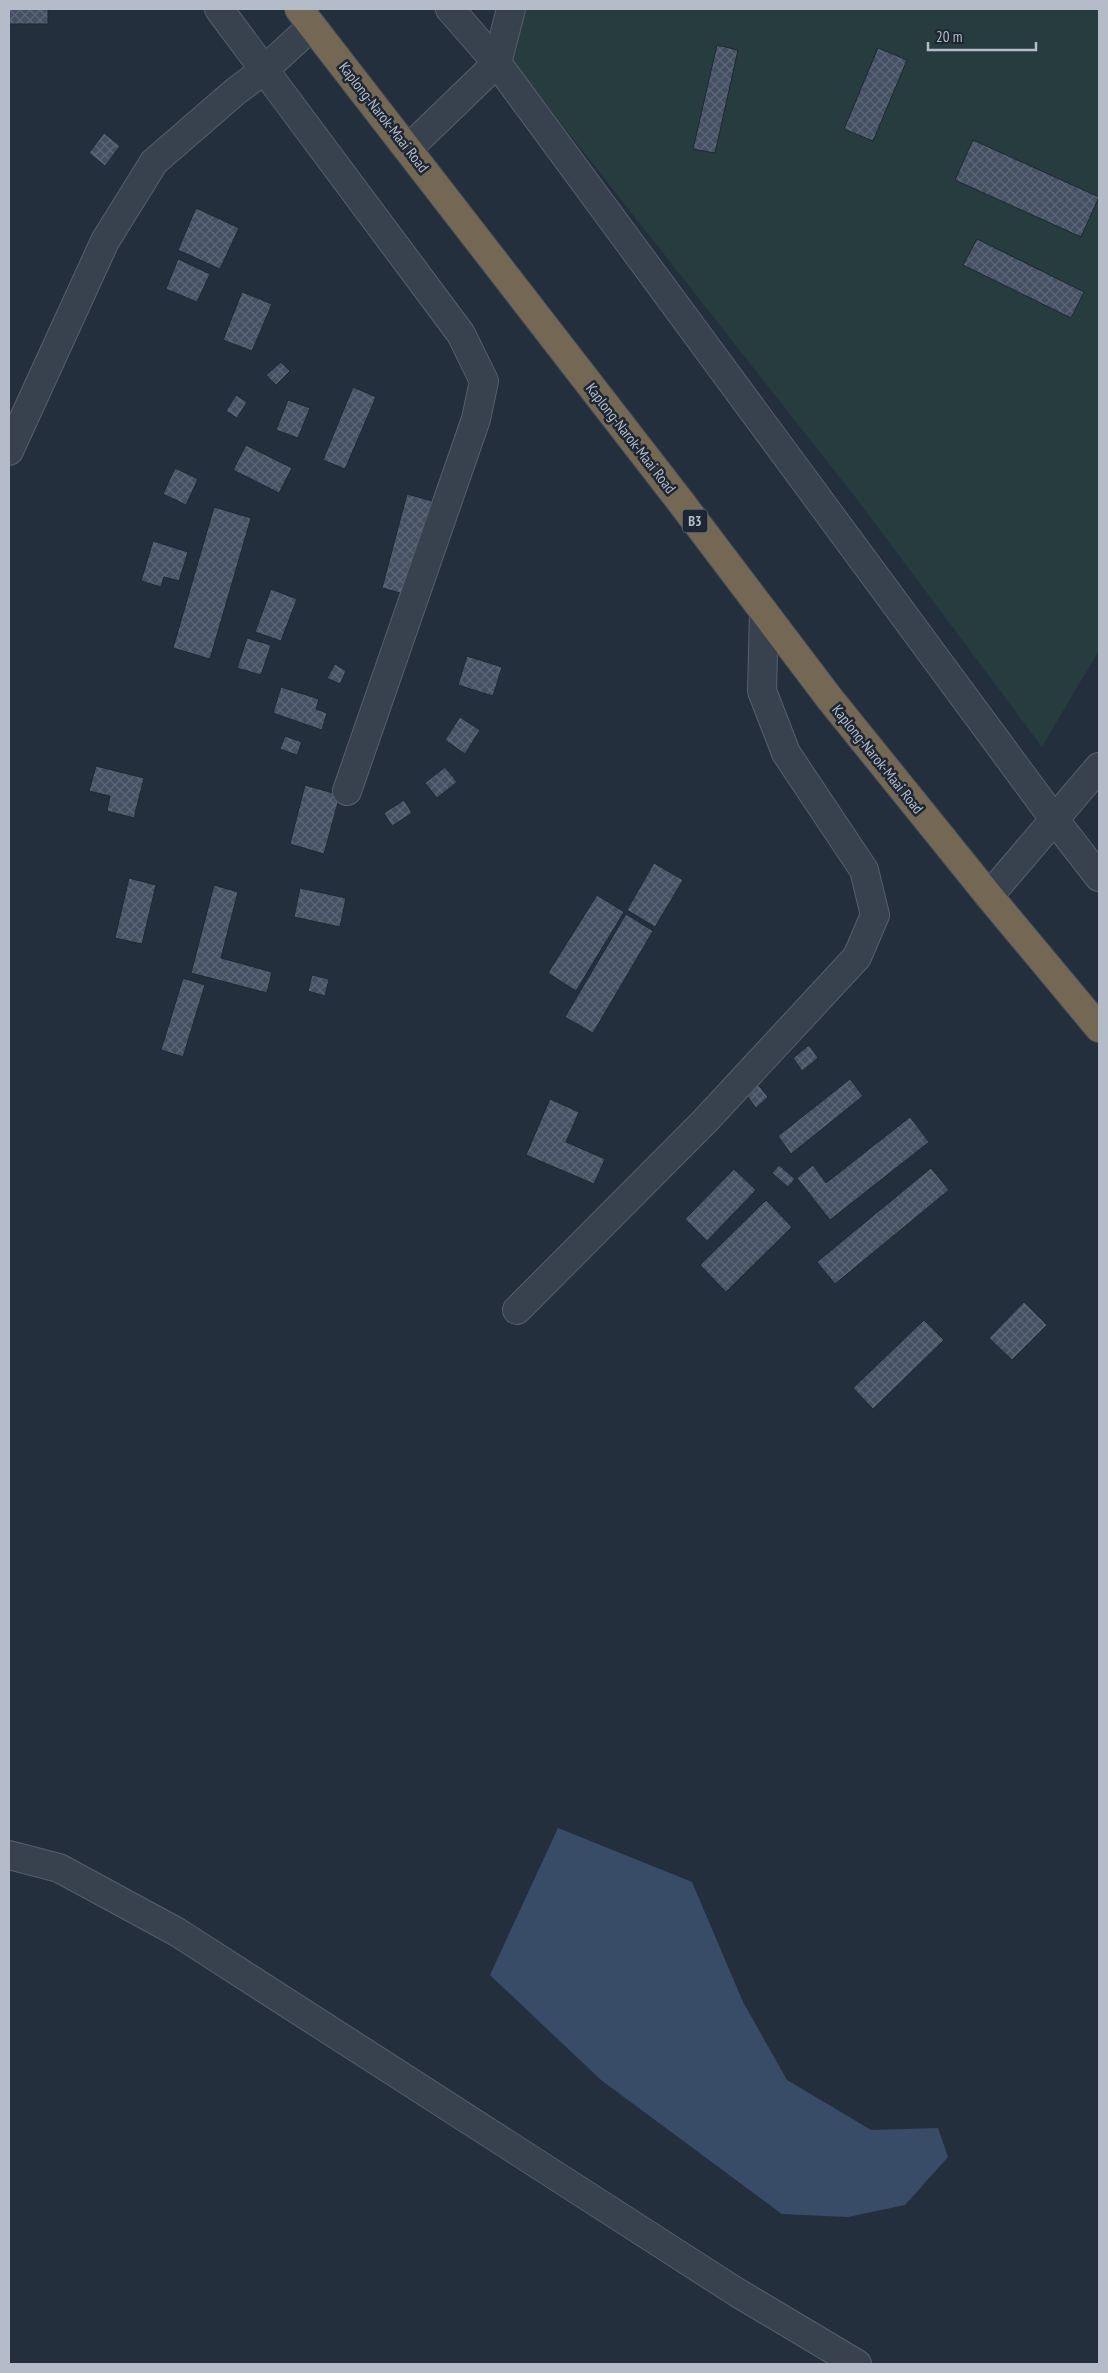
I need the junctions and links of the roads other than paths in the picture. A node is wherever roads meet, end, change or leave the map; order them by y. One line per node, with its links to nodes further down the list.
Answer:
1 (219, 9): 6 (street)
2 (450, 9): 5 (street)
3 (511, 9): 5 (street)
4 (306, 18): 6 (street); 7 (highway, Kaplong-Narok-Maai Road / B3)
5 (497, 63): 7 (street); 12 (street)
6 (263, 71): 8 (street); 11 (street)
7 (408, 149): 9 (highway, Kaplong-Narok-Maai Road / B3)
8 (9, 451)
9 (764, 612): 14 (highway, Kaplong-Narok-Maai Road / B3); 16 (street)
10 (1099, 767): 12 (street)
11 (347, 791)
12 (1054, 819): 13 (street); 14 (street)
13 (1099, 877)
14 (989, 896): 15 (highway, Kaplong-Narok-Maai Road / B3)
15 (1099, 1028)
16 (517, 1310)
17 (9, 1855): 18 (street)
18 (857, 2364)

